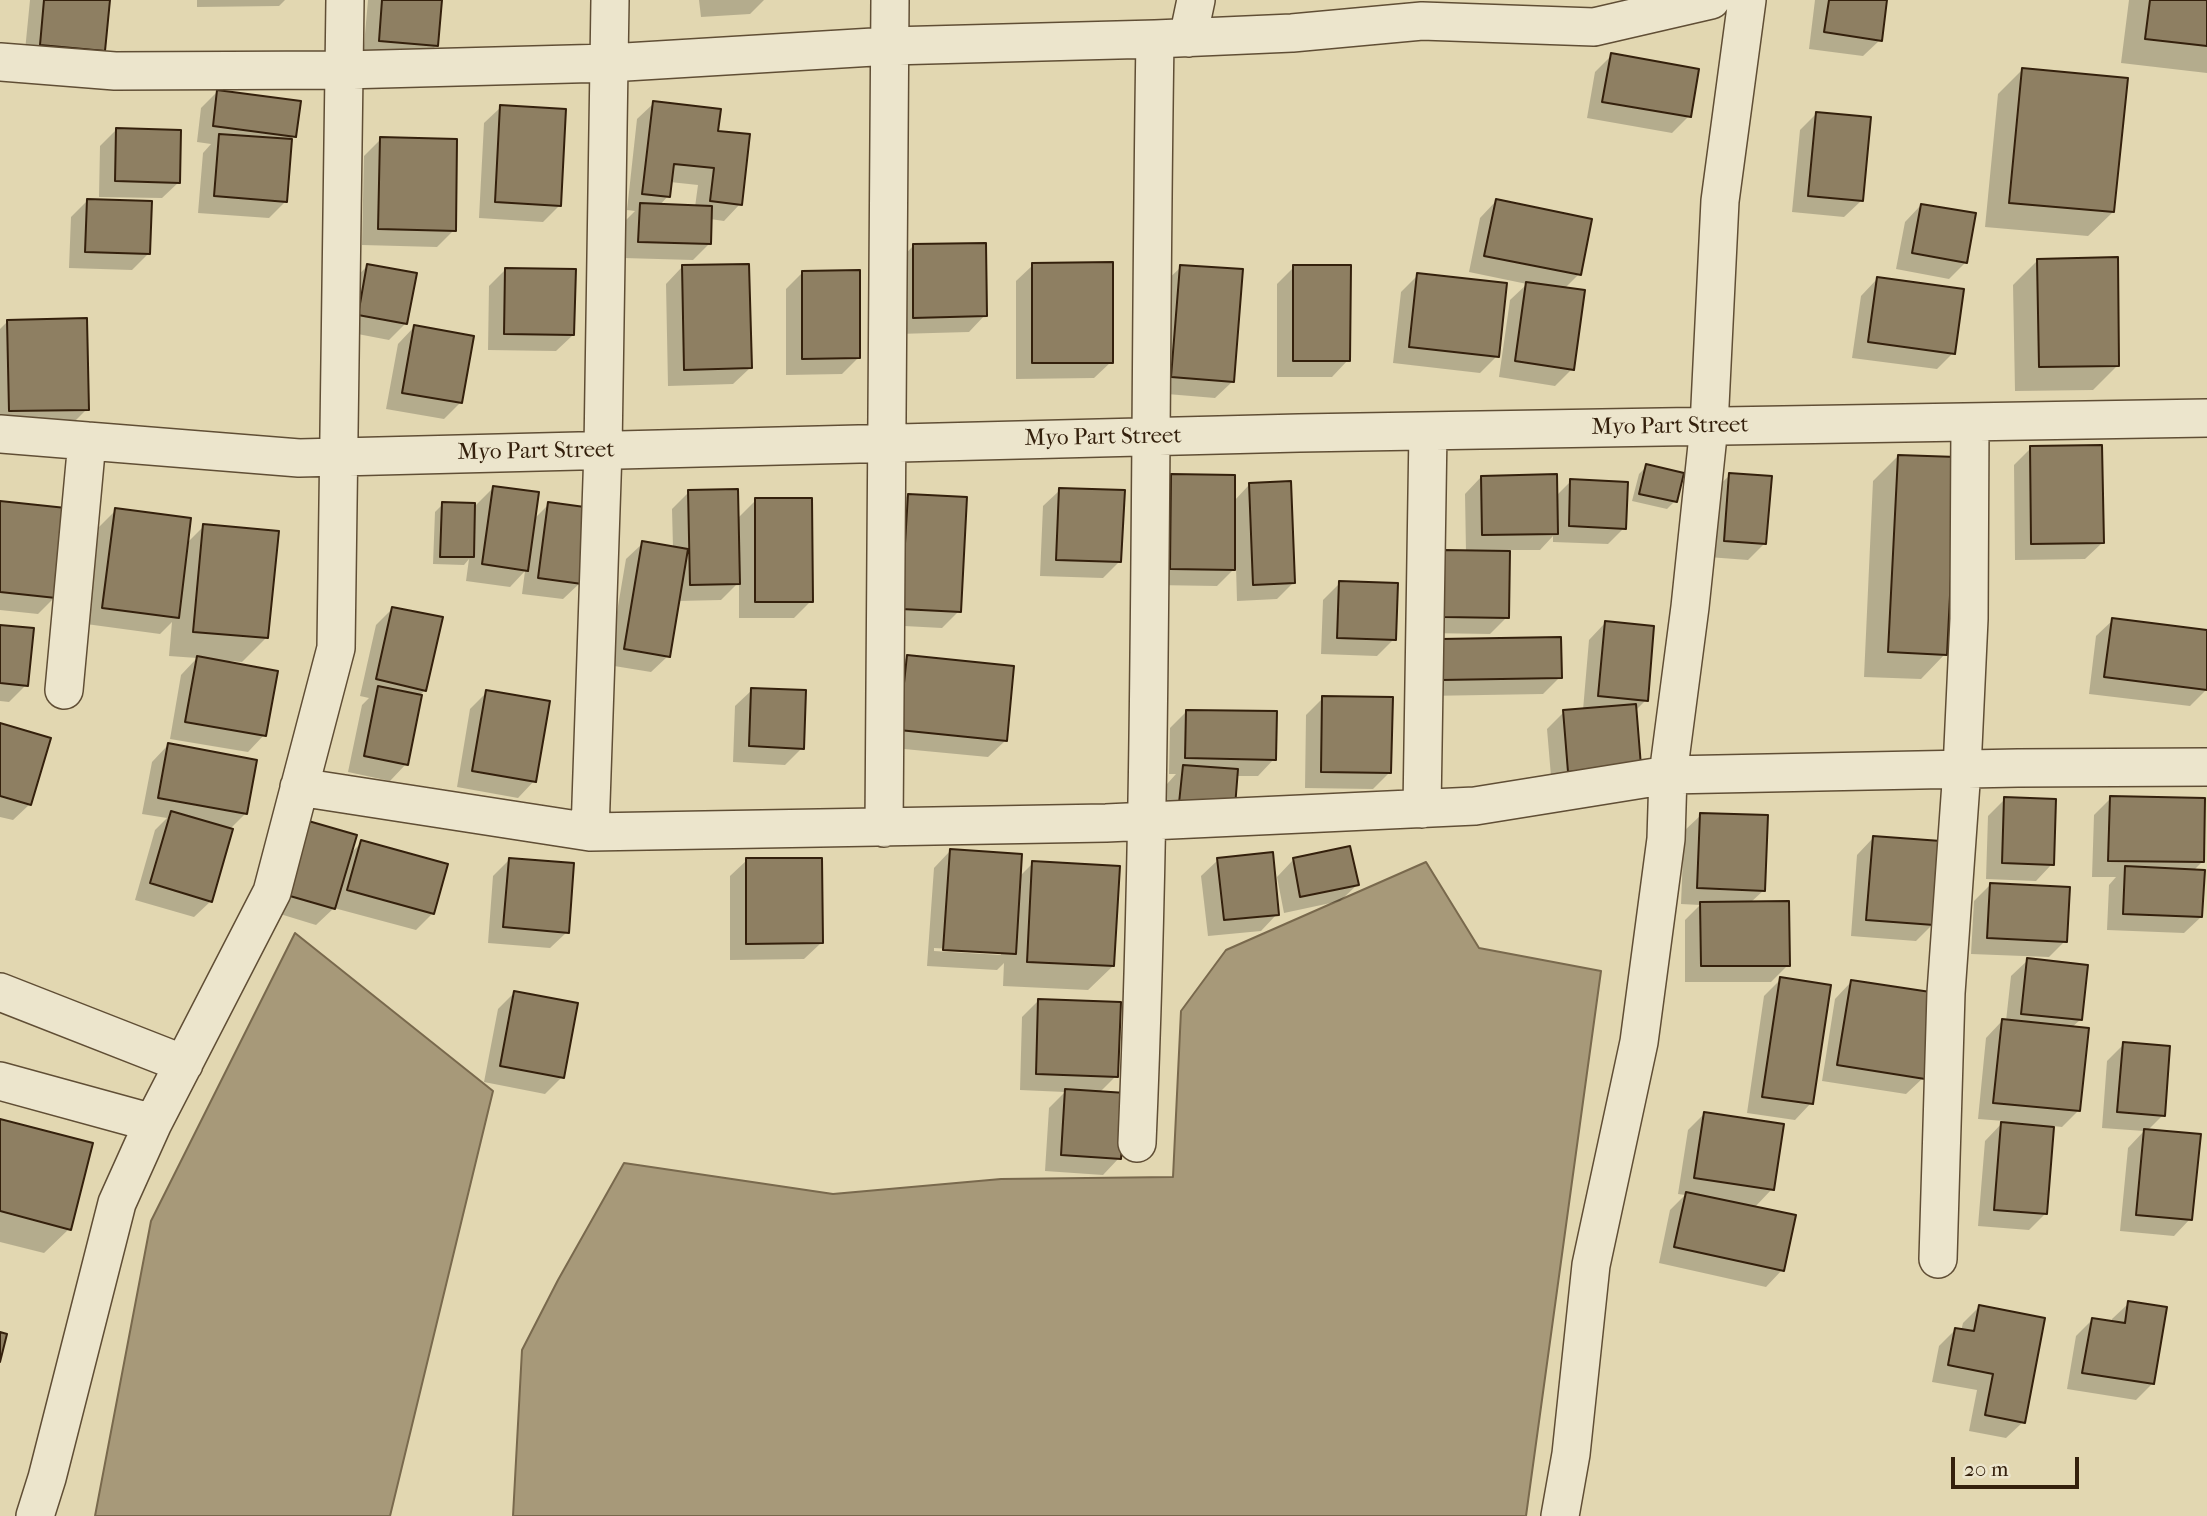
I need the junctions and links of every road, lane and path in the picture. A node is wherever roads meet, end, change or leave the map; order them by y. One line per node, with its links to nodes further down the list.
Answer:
1 (345, 0): 11 (street)
2 (610, 0): 10 (street)
3 (890, 0): 8 (street)
4 (1196, 0): 7 (street)
5 (1711, 0): 7 (street)
6 (1747, 0): 14 (street)
7 (1171, 39): 8 (street); 17 (street)
8 (890, 46): 10 (street); 19 (street)
9 (0, 62): 11 (street)
10 (609, 63): 11 (street); 20 (street)
11 (344, 70): 21 (street)
12 (2207, 418): 13 (street, Myo Part Street)
13 (1970, 422): 14 (street, Myo Part Street); 24 (street)
14 (1709, 426): 15 (street, Myo Part Street); 25 (street)
15 (1428, 431): 17 (street, Myo Part Street); 27 (street)
16 (0, 434): 18 (street, Myo Part Street)
17 (1150, 437): 19 (street, Myo Part Street); 28 (street)
18 (87, 441): 21 (street, Myo Part Street); 22 (street)
19 (887, 443): 20 (street, Myo Part Street); 29 (street)
20 (603, 450): 21 (street, Myo Part Street); 30 (street)
21 (339, 457): 26 (street)
22 (64, 690)
23 (2207, 767): 24 (street)
24 (1962, 769): 25 (street); 36 (street)
25 (1668, 775): 27 (street); 38 (street)
26 (299, 787): 30 (street); 32 (street)
27 (1422, 809): 28 (street)
28 (1147, 822): 29 (street); 35 (street)
29 (884, 828): 30 (street)
30 (590, 832)
31 (0, 992): 32 (street)
32 (184, 1064): 34 (street)
33 (0, 1081): 34 (street)
34 (153, 1123): 37 (street)
35 (1137, 1143)
36 (1938, 1259)
37 (35, 1516)
38 (1560, 1516)

